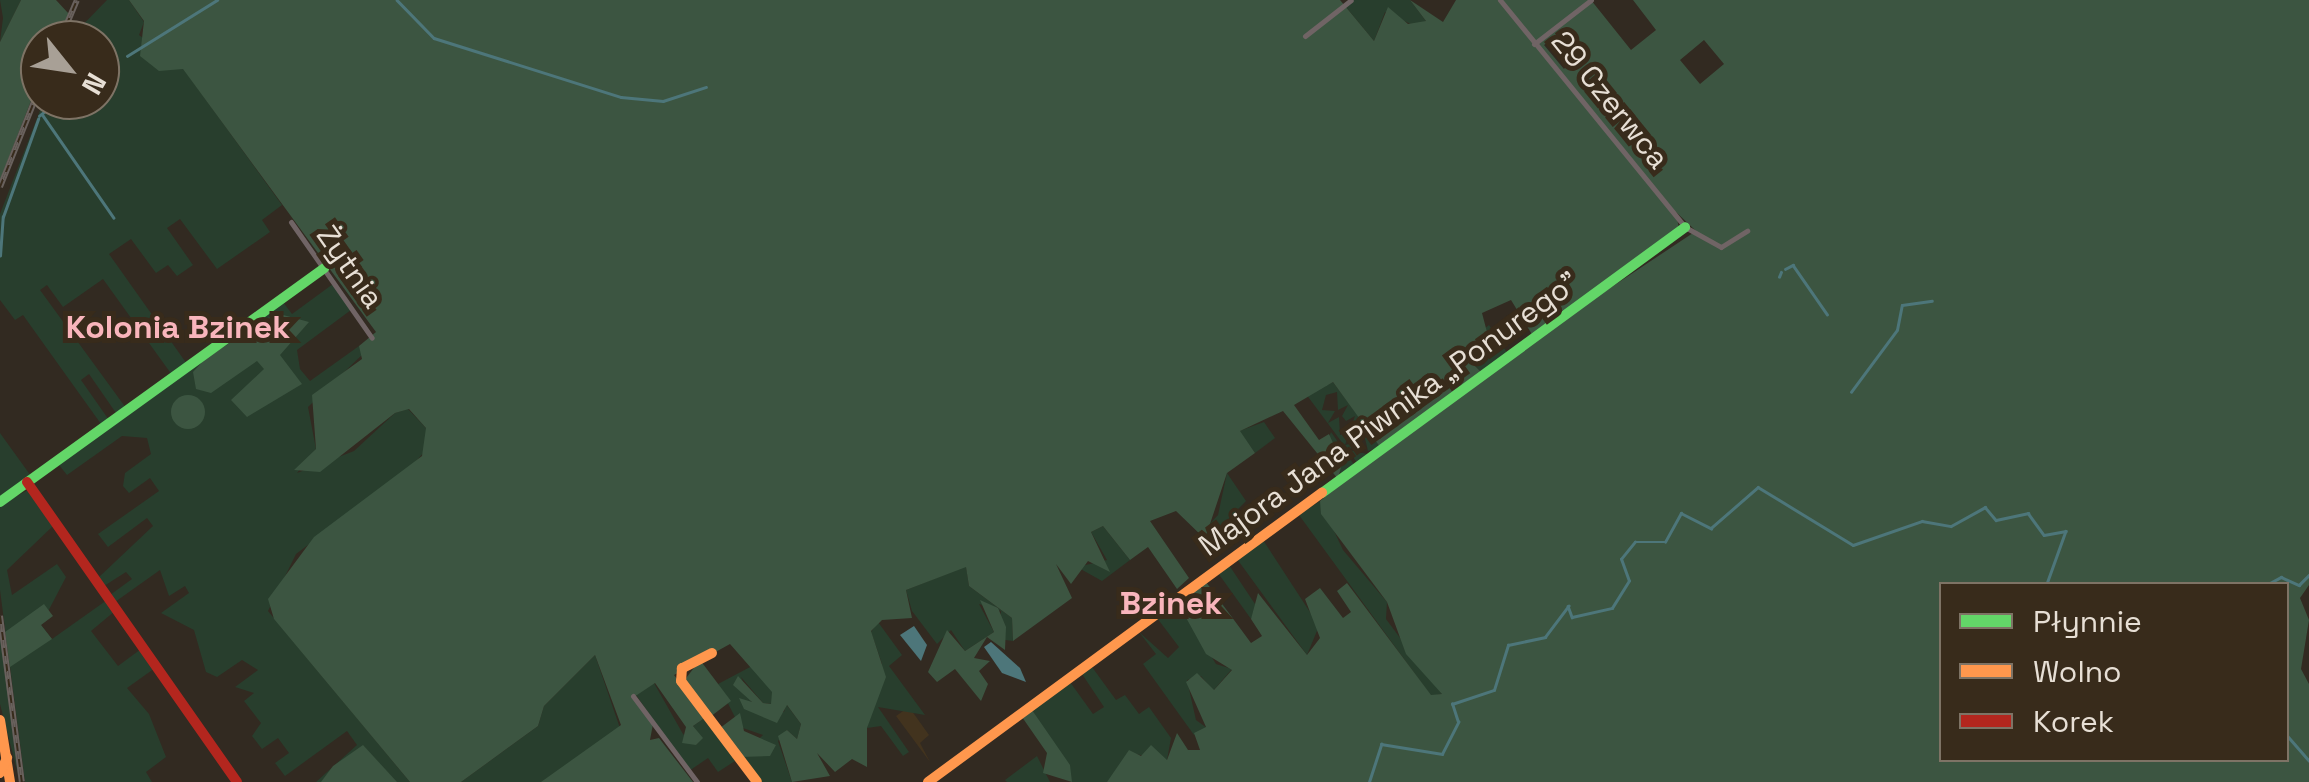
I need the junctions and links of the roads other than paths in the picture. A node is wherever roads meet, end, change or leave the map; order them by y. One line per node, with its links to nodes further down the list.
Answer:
1 (1351, 0): 4 (street)
2 (1500, 0): 5 (street, 29 Czerwca)
3 (1591, 0): 5 (street)
4 (1305, 36)
5 (1534, 44): 7 (street, 29 Czerwca)
6 (291, 222): 9 (street, Żytnia)
7 (1686, 227): 8 (street); 20 (street, Majora Jana Piwnika „Ponurego”)
8 (1748, 231)
9 (324, 268): 10 (street, Żytnia); 11 (street)
10 (372, 338)
11 (27, 482): 12 (street); 17 (street)
12 (0, 502)
13 (712, 653): 19 (street)
14 (634, 696): 18 (street)
15 (0, 720): 16 (street)
16 (4, 773)
17 (237, 782)
18 (697, 782)
19 (757, 782)
20 (928, 782)

